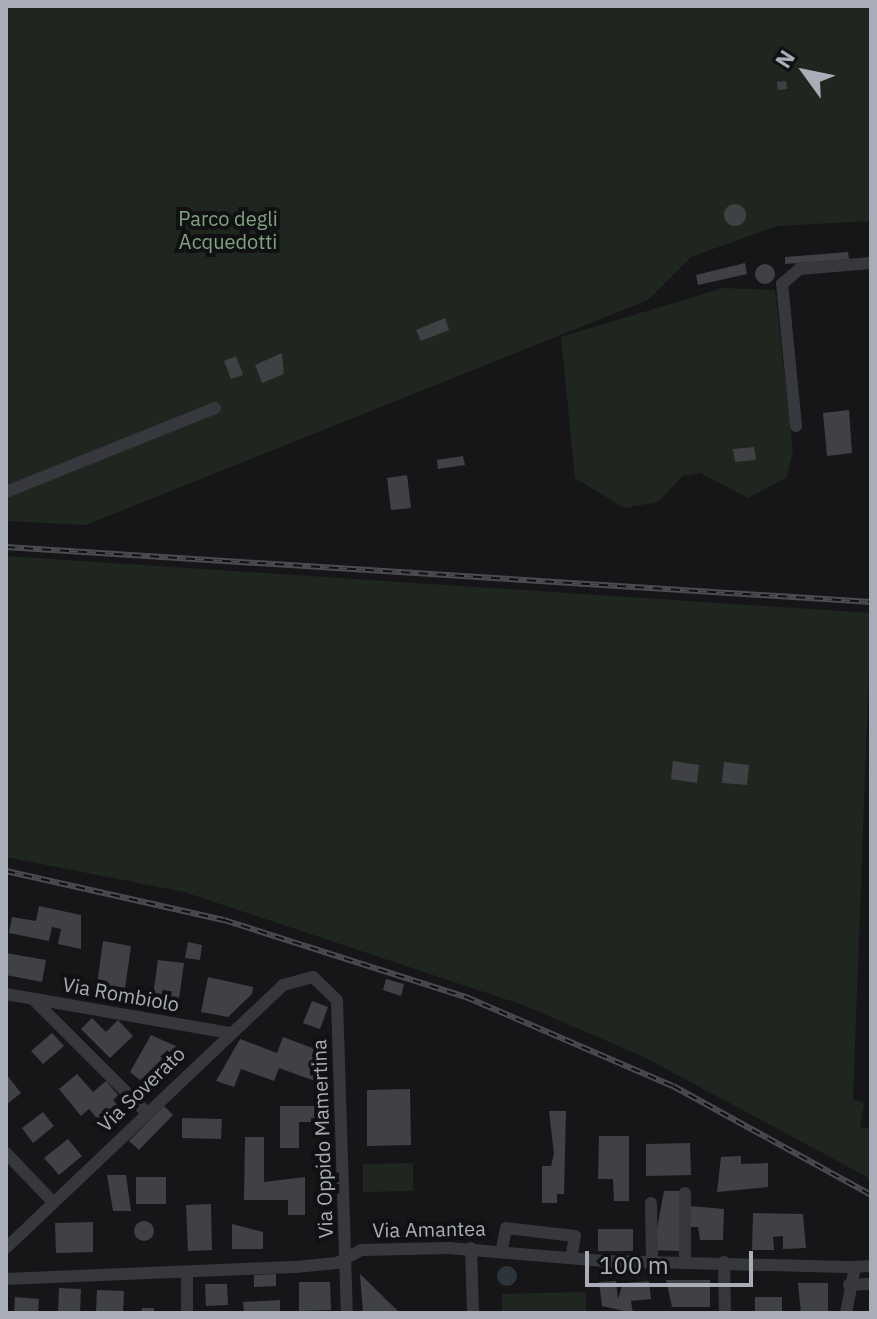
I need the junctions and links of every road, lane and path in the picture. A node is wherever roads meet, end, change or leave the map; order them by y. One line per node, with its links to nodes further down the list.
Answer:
1 (871, 263): 3 (street)
2 (215, 408): 4 (street)
3 (796, 426)
4 (6, 492)
5 (313, 977): 8 (street, Via Soverato); 18 (street, Via Oppido Mamertina)
6 (6, 994): 7 (street, Via Rombiolo)
7 (34, 1000): 8 (street, Via Rombiolo); 9 (street)
8 (230, 1033): 9 (street, Via Soverato)
9 (145, 1111): 12 (street, Via Soverato)
10 (6, 1153): 12 (street)
11 (685, 1193): 20 (street)
12 (53, 1202): 14 (street, Via Soverato)
13 (651, 1203): 19 (street)
14 (6, 1248)
15 (471, 1248): 16 (street, Via Amantea); 18 (street, Via Amantea); 30 (street)
16 (502, 1249): 17 (street, Via Amantea); 17 (street)
17 (571, 1258): 19 (street, Via Amantea)
18 (346, 1259): 24 (street, Via Amantea); 29 (street, Via Oppido Mamertina)
19 (652, 1262): 20 (street, Via Amantea)
20 (685, 1262): 21 (street, Via Amantea)
21 (724, 1262): 23 (street, Via Amantea); 31 (street)
22 (871, 1266): 23 (street, Via Amantea)
23 (855, 1267): 27 (street)
24 (187, 1272): 25 (street, Via Amantea); 28 (street)
25 (6, 1279)
26 (871, 1284): 27 (street)
27 (849, 1285): 32 (street)
28 (187, 1313)
29 (347, 1313)
30 (473, 1313)
31 (725, 1313)
32 (846, 1313)

